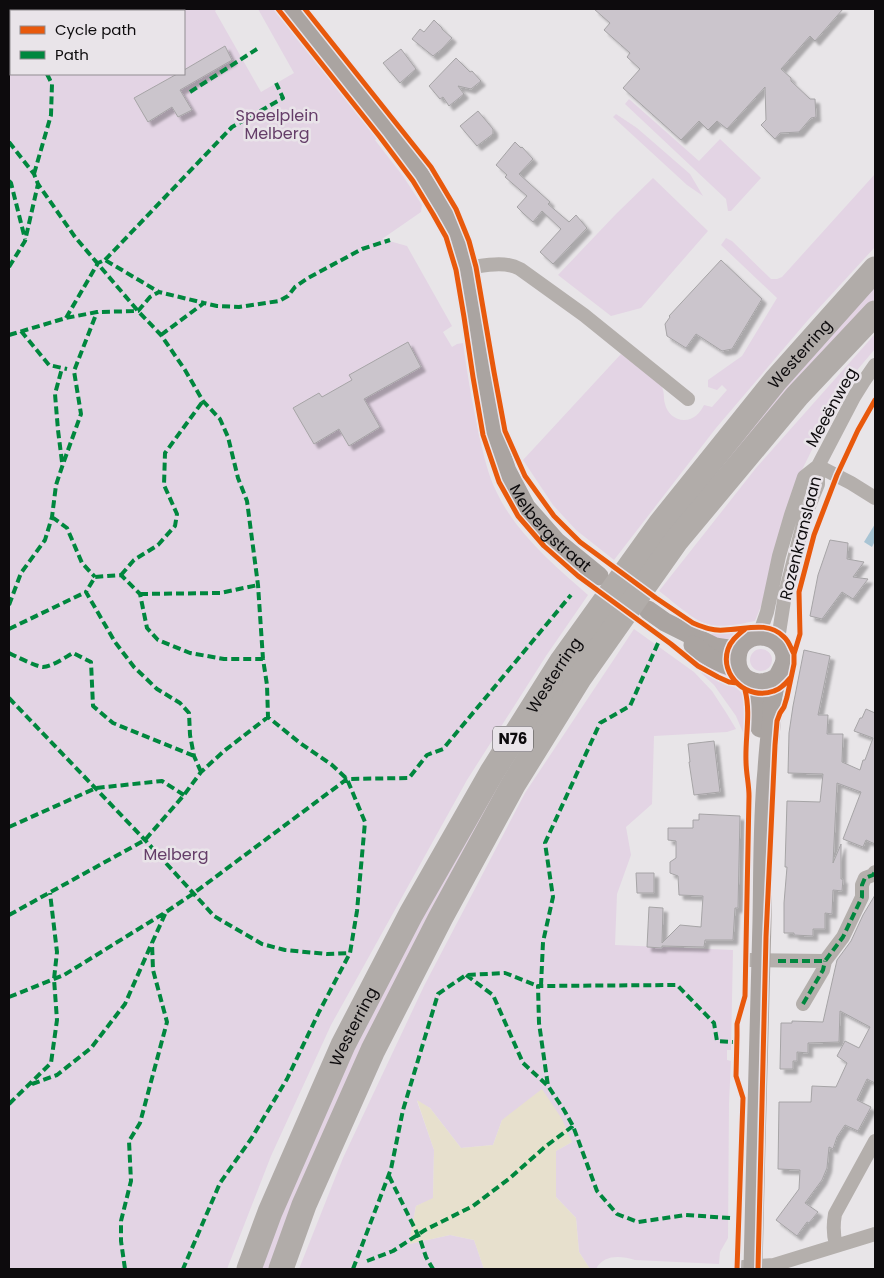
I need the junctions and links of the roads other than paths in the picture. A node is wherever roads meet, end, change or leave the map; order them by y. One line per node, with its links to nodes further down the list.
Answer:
1 (291, 9): 2 (street, Melbergstraat)
2 (466, 268): 6 (street); 9 (street, Melbergstraat)
3 (875, 269): 25 (highway, Westerring / N76)
4 (875, 313): 26 (highway, Westerring / N76)
5 (875, 365): 7 (street, Meeënweg)
6 (688, 398)
7 (818, 466): 8 (street); 12 (street, Rozenkranslaan); 13 (street, Rozenkranslaan)
8 (875, 498)
9 (600, 576)
10 (648, 610): 11 (street)
11 (666, 622): 14 (street); 15 (street)
12 (759, 635): 13 (street); 14 (street)
13 (778, 643): 16 (street, Rozenkranslaan)
14 (739, 648): 15 (street, Rozenkranslaan)
15 (744, 675): 16 (street); 18 (street, Rozenkranslaan)
16 (778, 677): 18 (street, Rozenkranslaan)
17 (875, 872): 19 (street)
18 (755, 960): 19 (street); 24 (street, Rozenkranslaan)
19 (825, 961): 20 (street)
20 (802, 1004)
21 (875, 1141): 23 (street)
22 (875, 1234): 23 (street)
23 (836, 1245): 24 (street)
24 (748, 1268)
25 (249, 1269)
26 (281, 1269)

